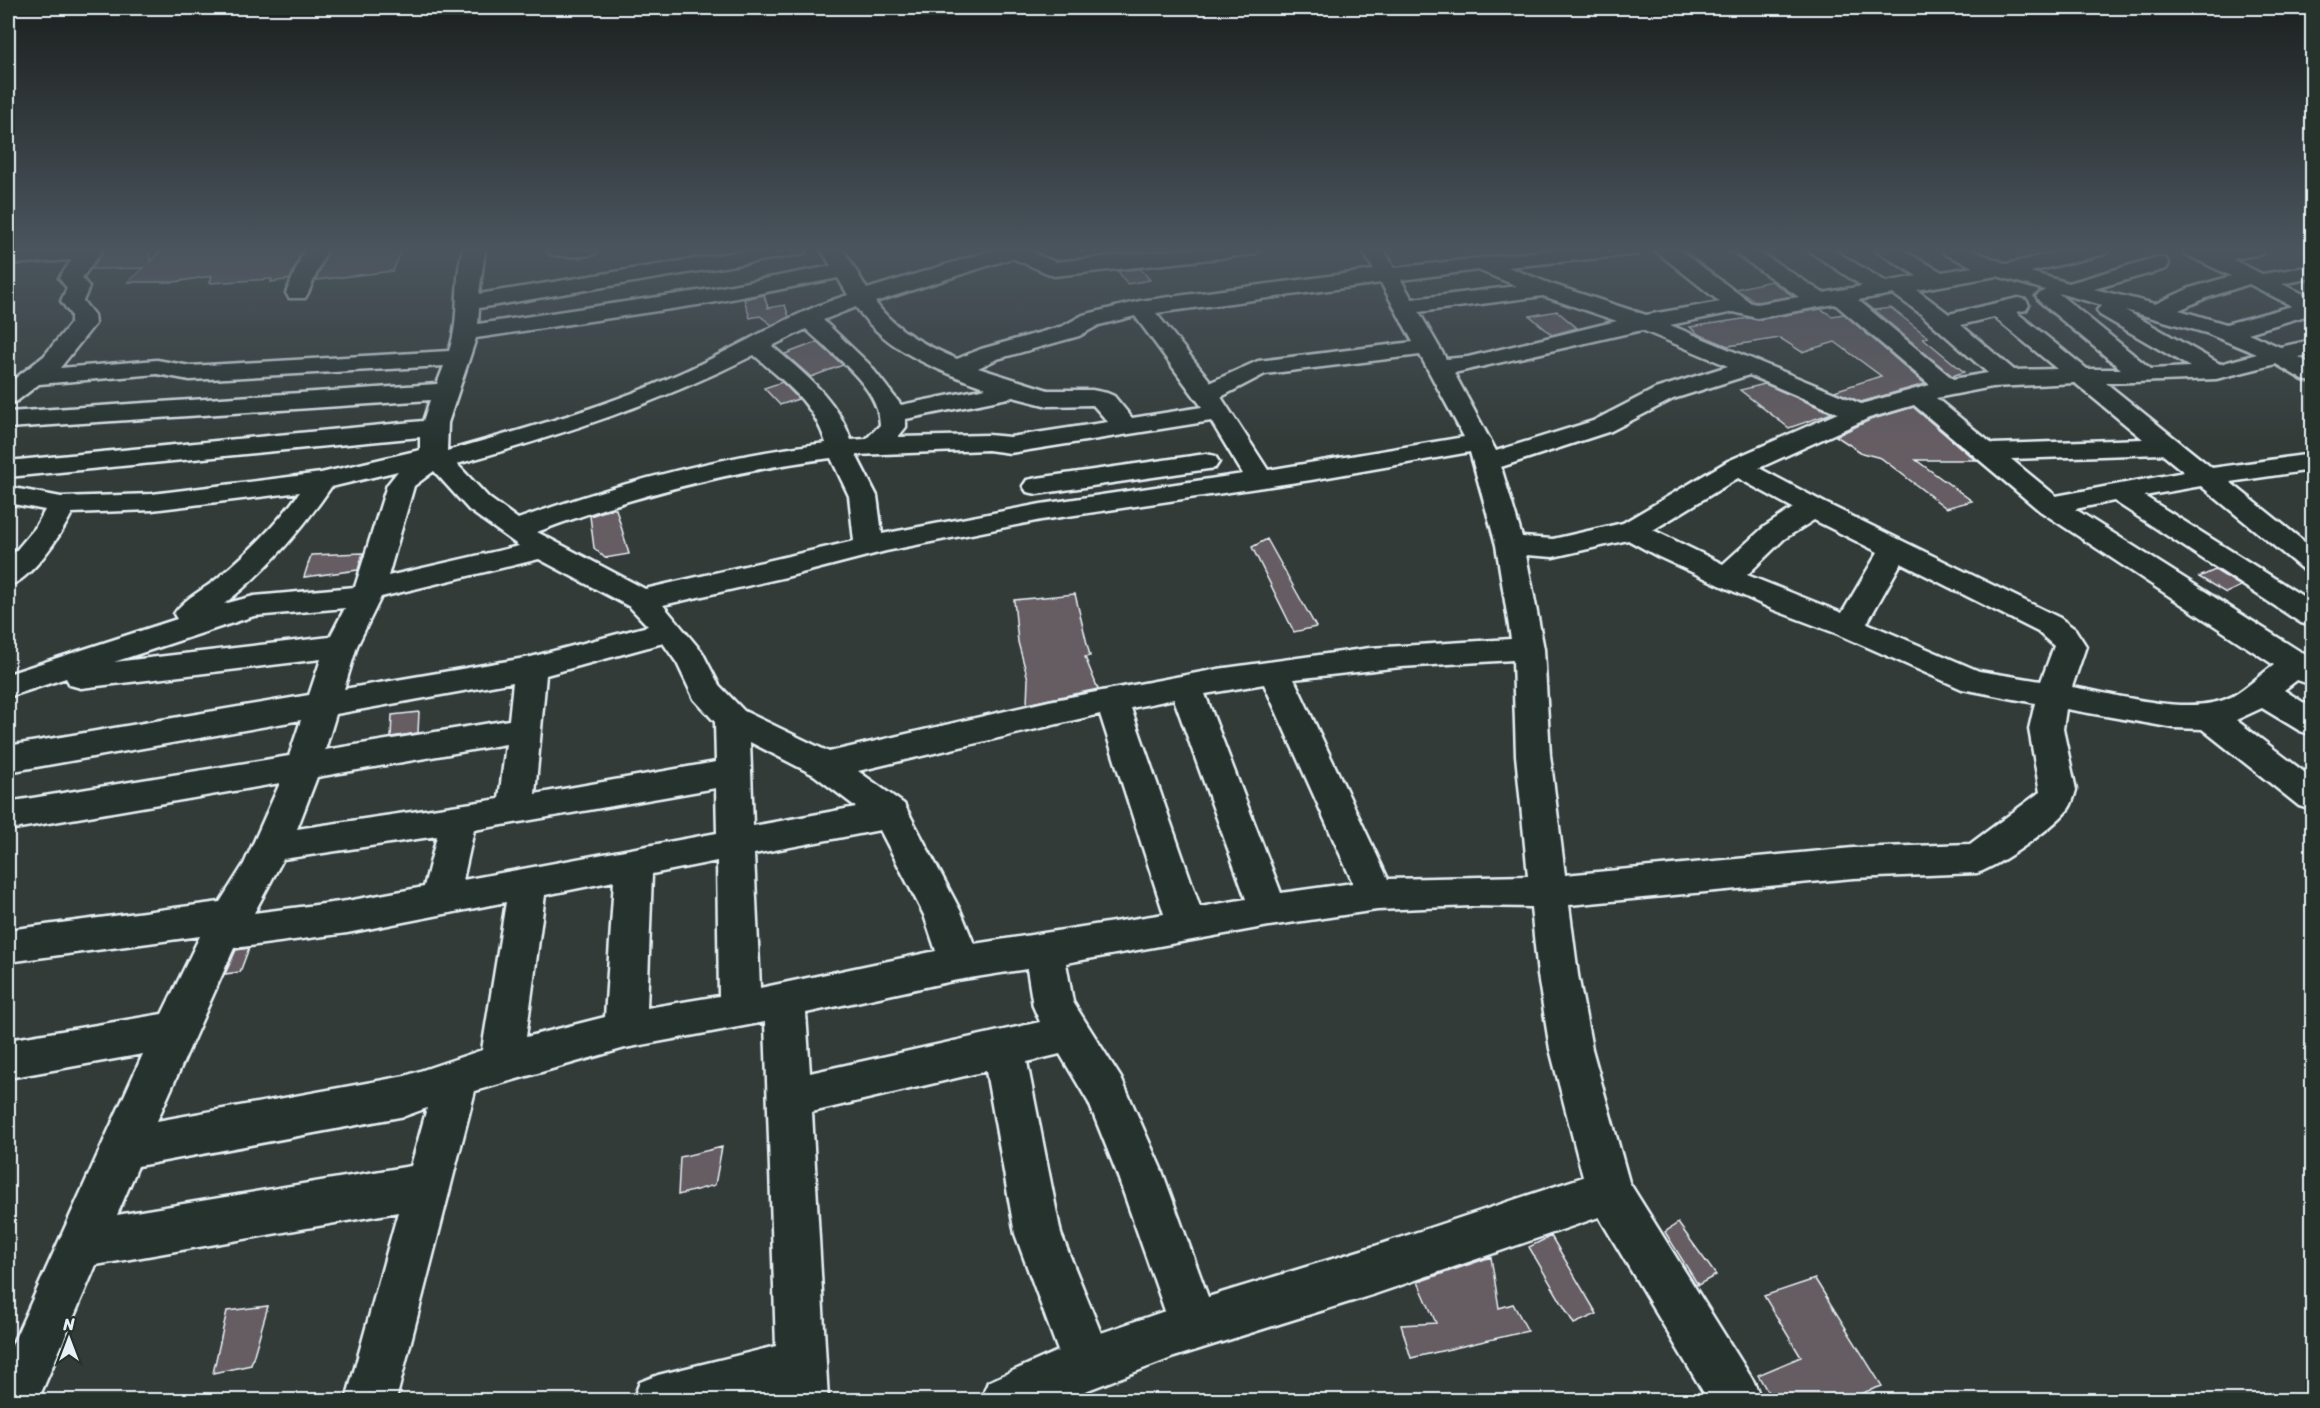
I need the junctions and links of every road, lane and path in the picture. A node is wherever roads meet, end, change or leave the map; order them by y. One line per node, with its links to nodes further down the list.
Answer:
1 (82, 315): 35 (street)
2 (467, 315): 23 (street)
3 (587, 315): 23 (street)
4 (816, 315): 19 (street)
5 (875, 315): 29 (street)
6 (1113, 315): 29 (street)
7 (1145, 315): 42 (street)
8 (1409, 315): 27 (street)
9 (1621, 315): 21 (street)
10 (1684, 315): 21 (street)
11 (1851, 315): 37 (street)
12 (1934, 315): 20 (street)
13 (1972, 315): 20 (street)
14 (2005, 315): 32 (street)
15 (2085, 315): 34 (street)
16 (2106, 315): 31 (street)
17 (2172, 315): 22 (street)
18 (2285, 315): 22 (street)
19 (807, 318): 24 (street); 44 (street)
20 (1944, 321): 36 (street)
21 (1643, 322): 27 (street); 30 (street)
22 (2229, 331): 26 (street)
23 (466, 333): 28 (street)
24 (755, 344): 51 (street); 52 (street)
25 (2313, 347): 26 (street)
26 (2282, 354): 31 (street); 33 (street)
27 (1434, 357): 42 (street); 54 (street)
28 (458, 358): 35 (street); 39 (street)
29 (959, 367): 38 (street)
30 (1748, 368): 43 (street); 54 (street)
31 (2216, 372): 34 (street)
32 (2081, 375): 34 (street); 36 (street); 50 (street)
33 (2313, 375)
34 (2145, 376)
35 (34, 377): 41 (street)
36 (2008, 378): 37 (street)
37 (1948, 387): 40 (street)
38 (1015, 389): 44 (street); 47 (street)
39 (447, 391): 45 (street); 51 (street)
40 (1917, 395): 43 (street); 53 (street)
41 (8, 396)
42 (1213, 403): 46 (street); 61 (street)
43 (1860, 413): 57 (street)
44 (894, 414): 49 (street)
45 (8, 420)
46 (1153, 424): 47 (street); 55 (street)
47 (1126, 428): 48 (street)
48 (1010, 445): 49 (street); 64 (street)
49 (874, 446): 52 (street)
50 (2168, 446): 53 (street); 59 (street)
51 (436, 447): 58 (street); 60 (street); 68 (street); 77 (street)
52 (841, 450): 68 (street); 71 (street)
53 (1986, 452): 66 (street)
54 (1484, 453): 61 (street); 70 (street)
55 (1206, 462): 61 (street); 64 (street)
56 (2313, 462): 59 (street)
57 (1738, 467): 67 (street); 69 (street)
58 (8, 469)
59 (2208, 477): 62 (street); 74 (street)
60 (321, 481): 65 (street); 82 (street)
61 (1249, 481): 64 (street)
62 (2120, 494): 66 (street); 79 (street)
63 (8, 495): 65 (street)
64 (1039, 499): 71 (street)
65 (62, 505): 76 (street)
66 (2050, 505): 86 (street)
67 (1811, 508): 73 (street); 75 (street)
68 (515, 530): 72 (street)
69 (1632, 530): 70 (street); 75 (street)
70 (1510, 545): 84 (street)
71 (869, 546): 78 (street)
72 (543, 549): 77 (street); 78 (street)
73 (1893, 550): 80 (street); 91 (street)
74 (2313, 562)
75 (1727, 576): 80 (street)
76 (8, 577)
77 (367, 593): 82 (street); 83 (street)
78 (641, 600): 81 (street)
79 (2313, 616)
80 (1849, 627): 91 (street)
81 (670, 631): 85 (street); 95 (street)
82 (152, 638): 88 (street)
83 (341, 646): 88 (street); 93 (street)
84 (1528, 649): 87 (street); 111 (street)
85 (531, 668): 93 (street); 97 (street)
86 (2304, 670): 90 (street)
87 (1274, 671): 89 (street); 112 (street)
88 (8, 686)
89 (1186, 687): 92 (street); 114 (street)
90 (2260, 692): 94 (street); 96 (street)
91 (2053, 693): 94 (street); 111 (street)
92 (1112, 701): 100 (street); 116 (street)
93 (324, 703): 98 (street); 99 (street)
94 (2210, 717): 102 (street)
95 (732, 719): 100 (street); 101 (street)
96 (2313, 723)
97 (525, 729): 99 (street); 103 (street)
98 (8, 759)
99 (303, 766): 105 (street); 108 (street)
100 (826, 766): 104 (street)
101 (734, 772): 103 (street); 107 (street)
102 (2313, 797)
103 (516, 810): 106 (street)
104 (891, 814): 107 (street); 119 (street)
105 (8, 816)
106 (459, 818): 108 (street); 113 (street)
107 (736, 842): 109 (street); 121 (street)
108 (270, 847): 115 (street)
109 (634, 862): 110 (street); 123 (street)
110 (528, 884): 113 (street); 127 (street)
111 (1549, 892): 112 (street); 132 (street)
112 (1377, 895): 114 (street)
113 (440, 900): 115 (street)
114 (1269, 910): 116 (street)
115 (226, 925): 117 (street); 122 (street)
116 (1187, 926): 118 (street)
117 (8, 946)
118 (1044, 950): 119 (street); 124 (street)
119 (957, 963): 120 (street)
120 (785, 1000): 121 (street); 129 (street)
121 (740, 1010): 123 (street)
122 (175, 1030): 126 (street); 130 (street)
123 (626, 1030): 127 (street)
124 (1068, 1034): 125 (street); 134 (street)
125 (1003, 1048): 129 (street); 135 (street)
126 (8, 1059)
127 (501, 1062): 128 (street)
128 (456, 1080): 130 (street); 131 (street)
129 (789, 1097): 137 (street)
130 (122, 1148): 133 (street)
131 (428, 1185): 133 (street); 138 (street)
132 (1609, 1191): 134 (street); 141 (street)
133 (82, 1244): 136 (street)
134 (1194, 1325): 135 (street)
135 (1088, 1363): 140 (street)
136 (16, 1381)
137 (802, 1383): 139 (street)
138 (371, 1401)
139 (658, 1401)
140 (1006, 1401)
141 (1736, 1401)

